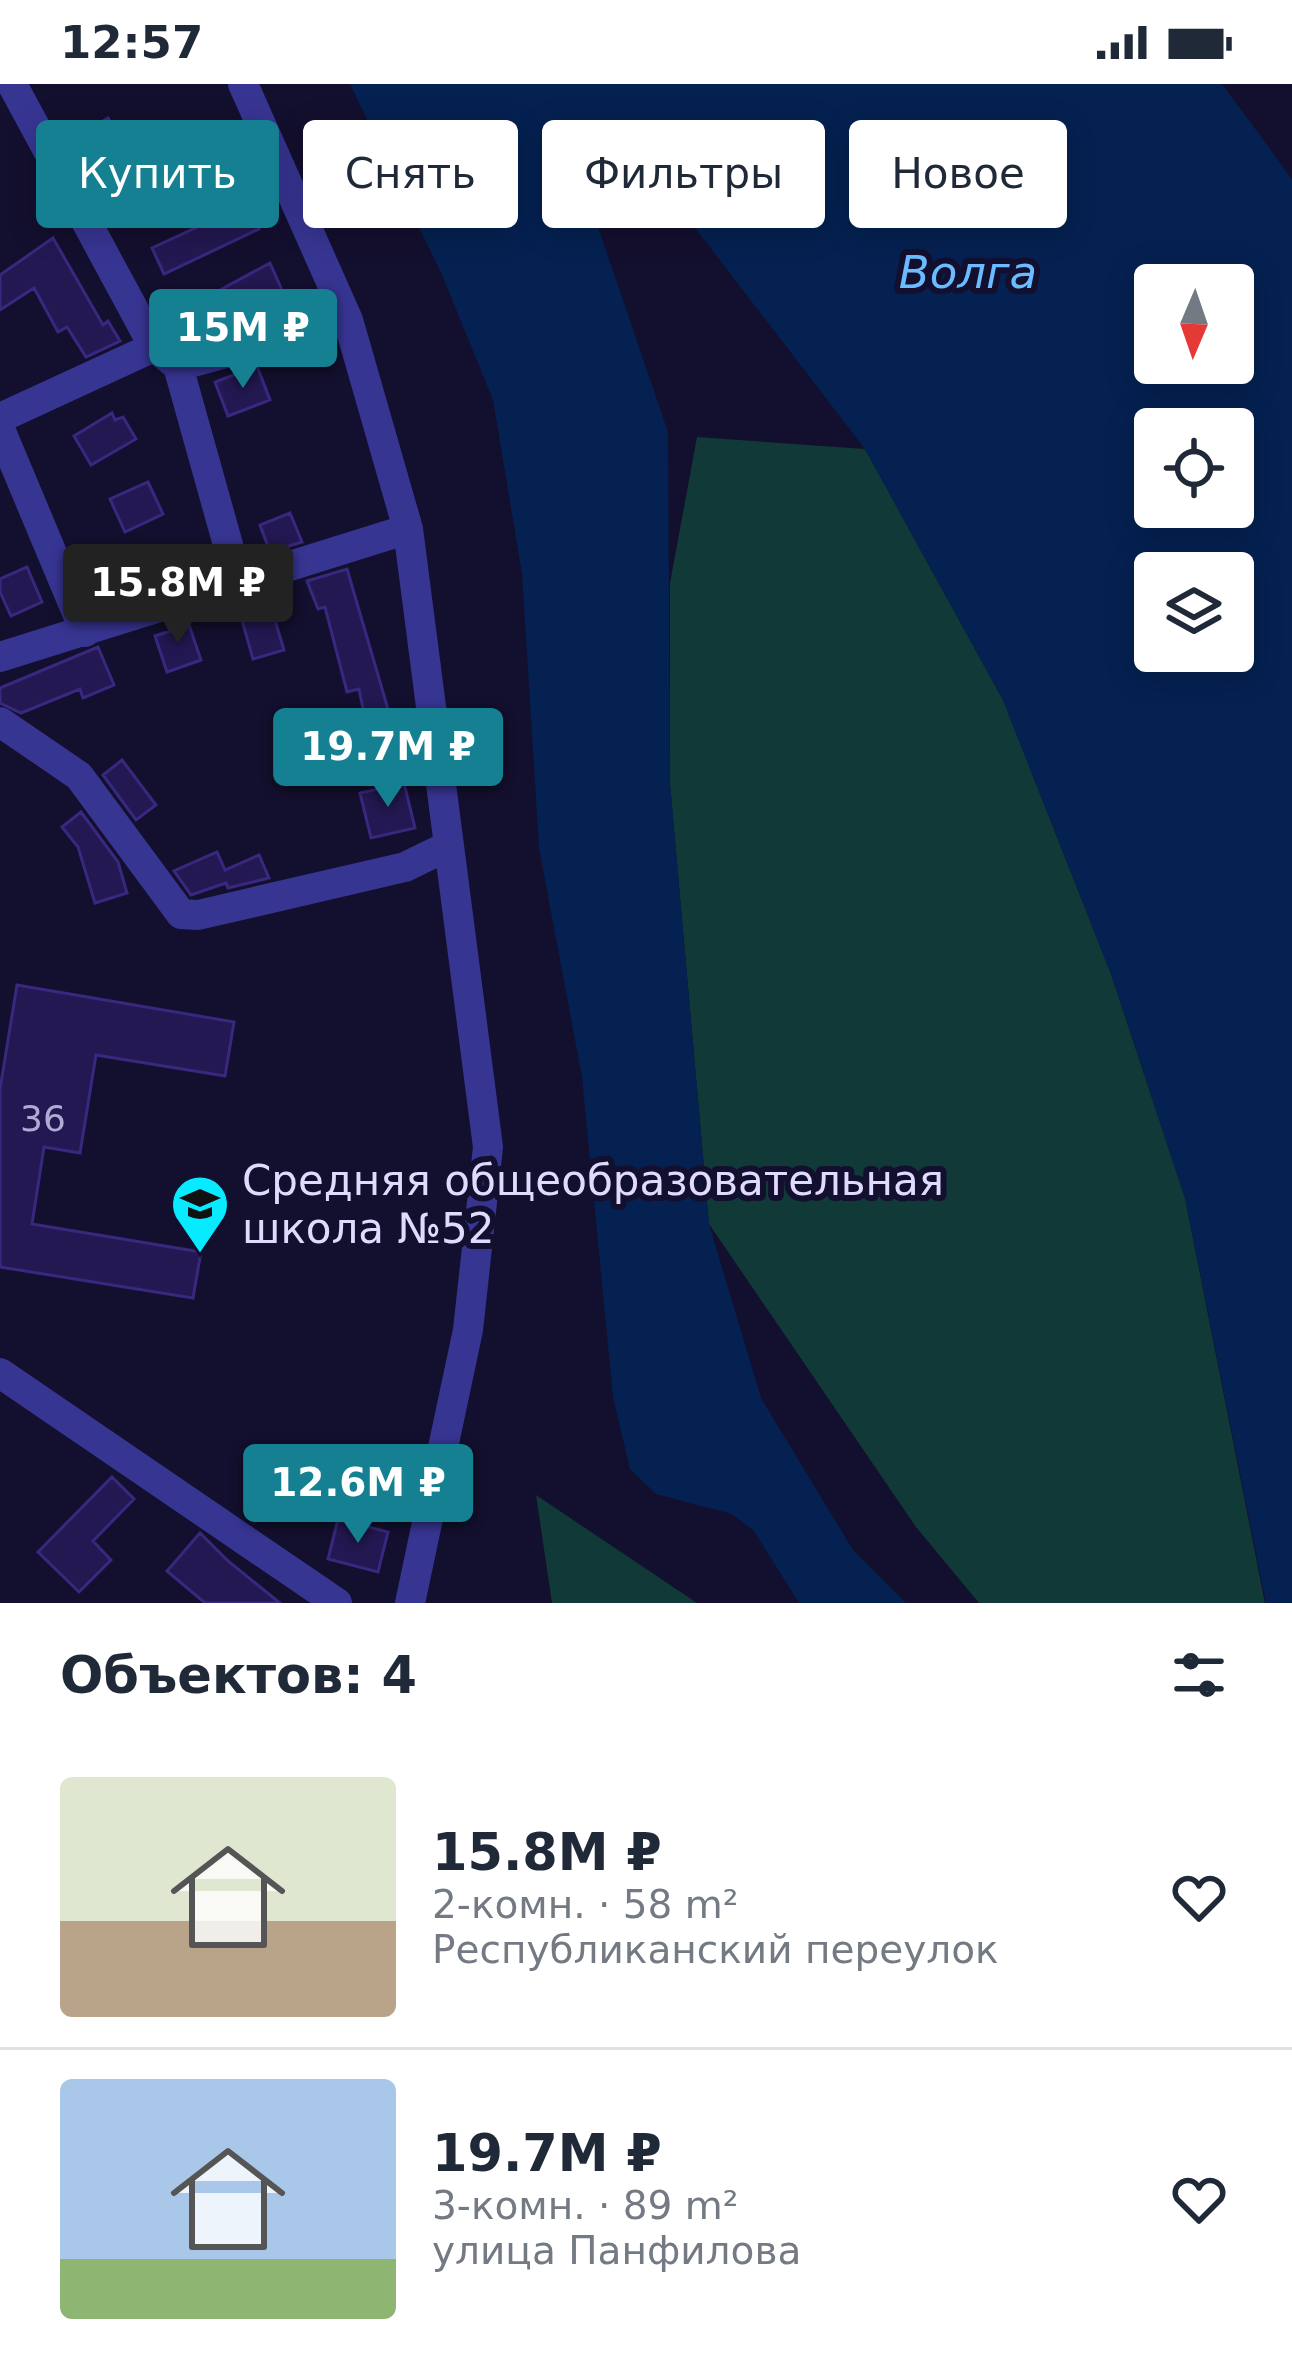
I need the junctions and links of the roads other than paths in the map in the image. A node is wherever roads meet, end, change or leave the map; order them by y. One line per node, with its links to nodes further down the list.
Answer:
1 (12, 84): 4 (street)
2 (243, 84): 3 (street)
3 (348, 320): 4 (street); 7 (street)
4 (166, 357): 5 (street); 8 (street)
5 (0, 418)
6 (0, 429): 9 (street)
7 (408, 529): 8 (street); 12 (street)
8 (239, 584): 9 (street)
9 (85, 632): 10 (street)
10 (0, 657)
11 (0, 722): 12 (street)
12 (448, 846): 15 (street)
13 (0, 1373): 14 (street)
14 (337, 1603)
15 (410, 1603)

